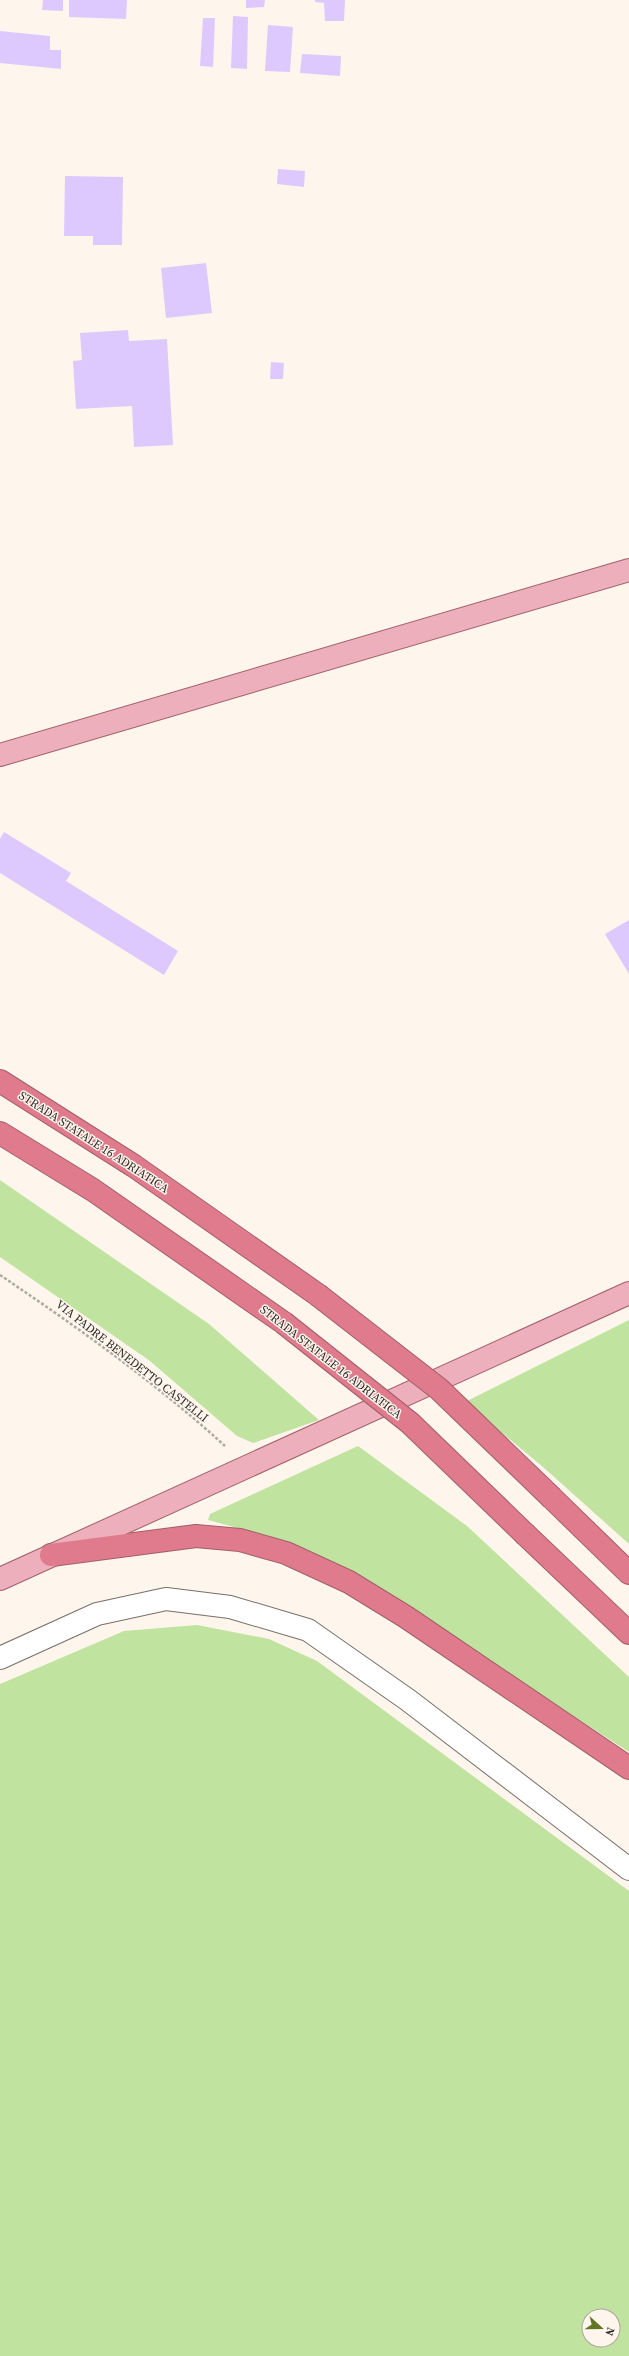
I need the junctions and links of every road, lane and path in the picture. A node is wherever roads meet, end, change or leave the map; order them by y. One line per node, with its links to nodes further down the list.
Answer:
1 (629, 570): 2 (main road)
2 (0, 755)
3 (0, 1081): 9 (highway, STRADA STATALE 16 ADRIATICA, bridge)
4 (0, 1133): 11 (highway, STRADA STATALE 16 ADRIATICA, bridge)
5 (0, 1275): 7 (path, VIA PADRE BENEDETTO CASTELLI)
6 (629, 1293): 7 (main road)
7 (247, 1467): 8 (main road)
8 (51, 1555): 10 (main road); 13 (highway)
9 (629, 1572)
10 (0, 1579)
11 (629, 1633)
12 (0, 1658): 14 (street)
13 (629, 1768)
14 (629, 1869)

